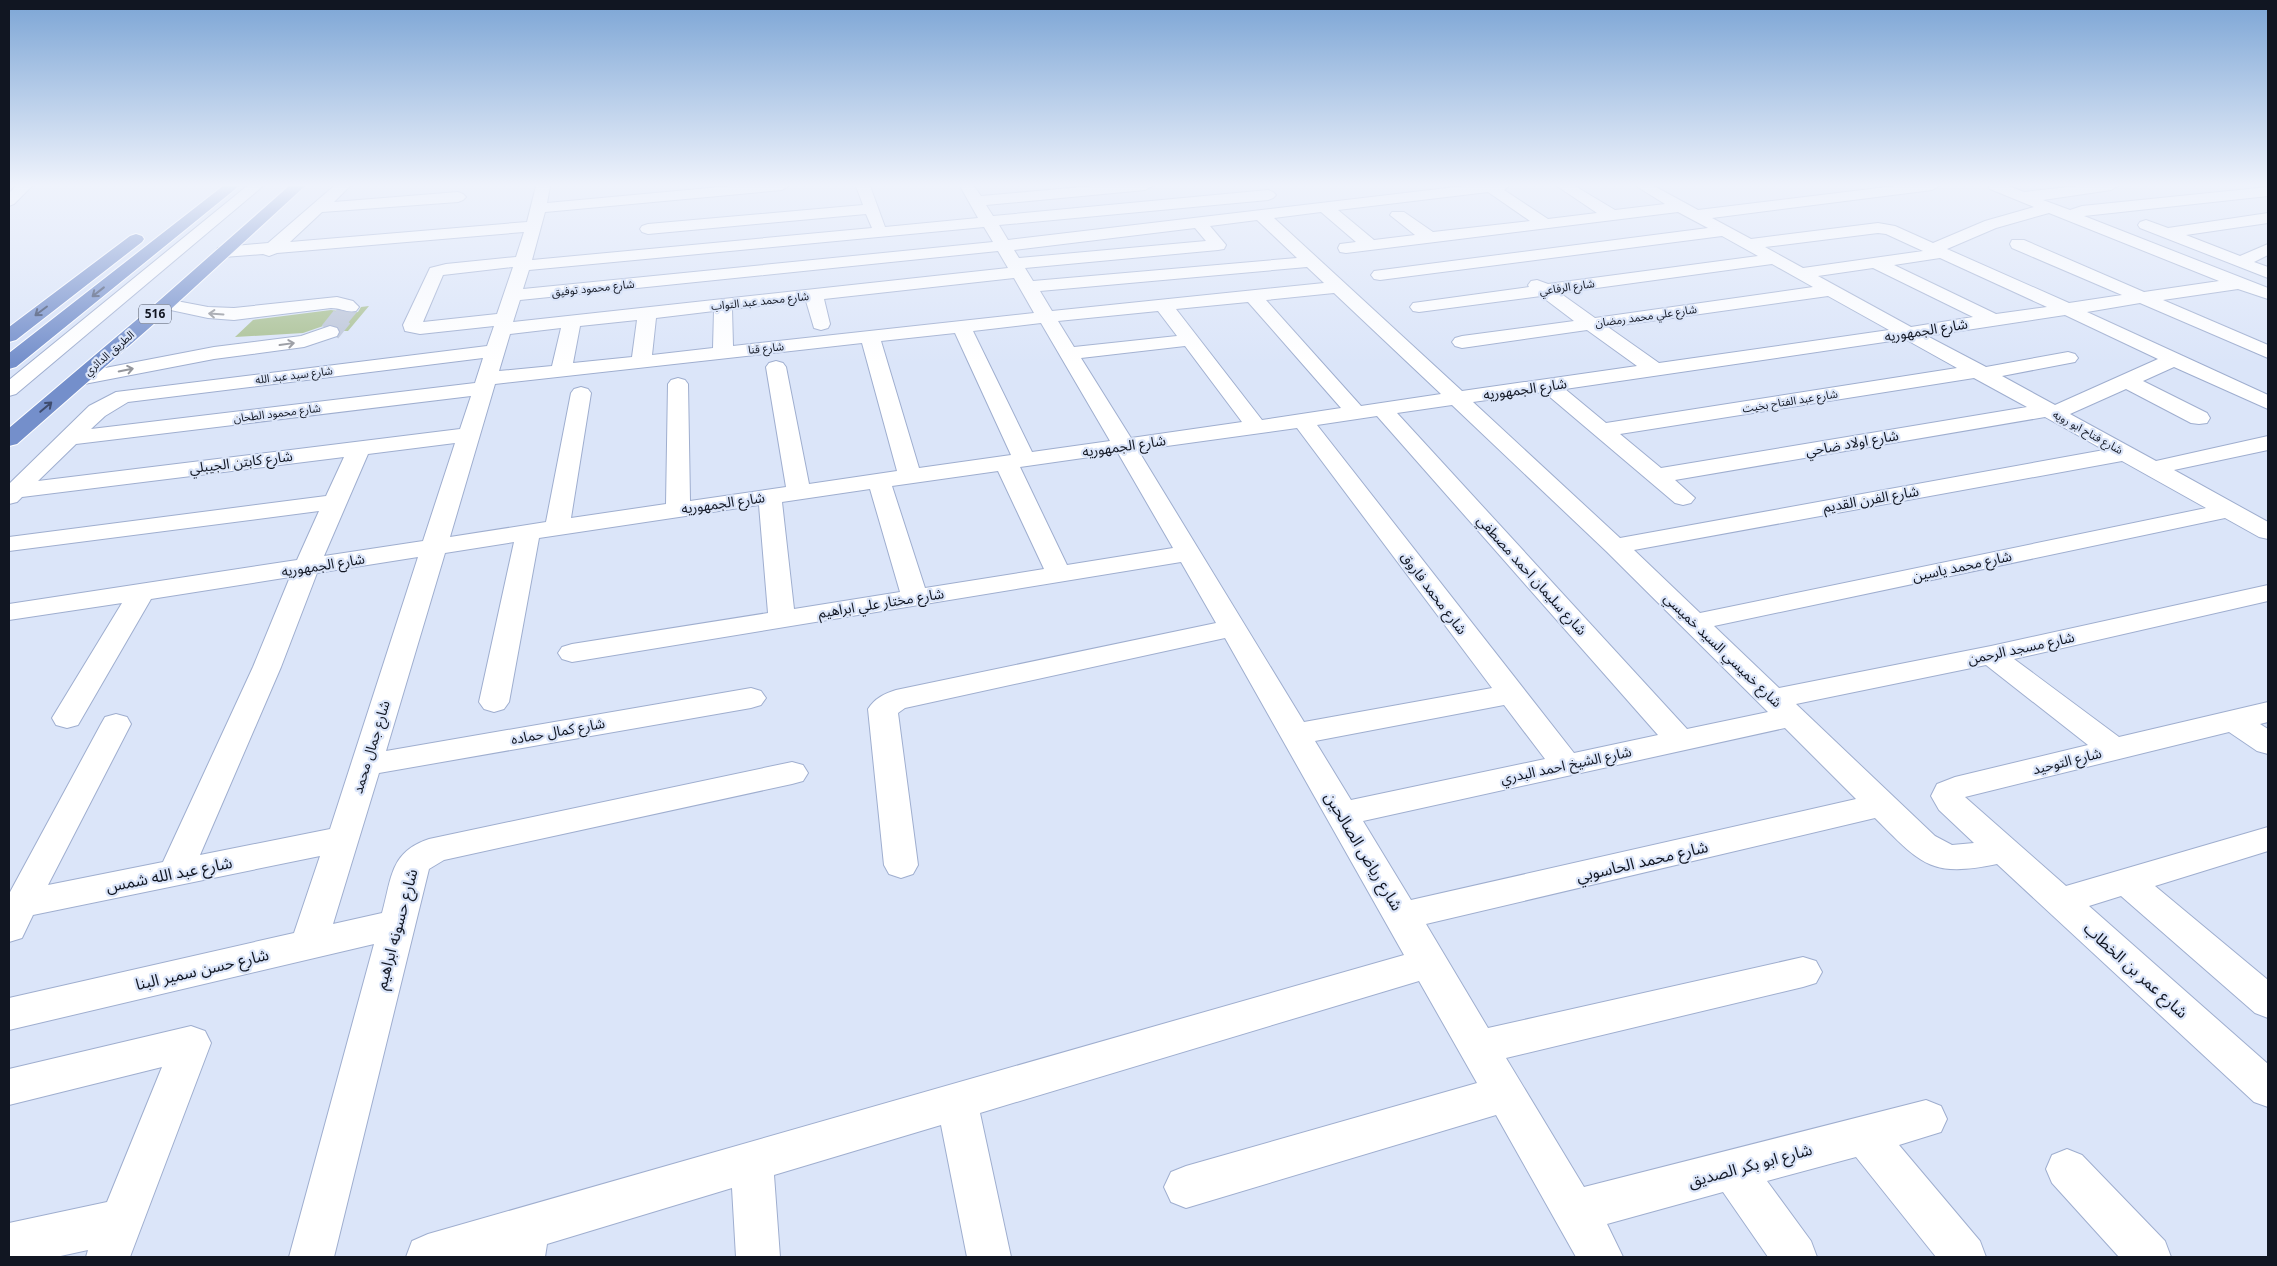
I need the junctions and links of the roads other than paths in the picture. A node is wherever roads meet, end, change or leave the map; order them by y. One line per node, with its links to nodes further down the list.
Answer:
1 (128, 245): 64 (highway, one-way to 64)
2 (158, 245): 77 (highway, one-way to 77)
3 (184, 245): 87 (street)
4 (232, 245): 27 (highway, الطريق الدائري / 516)
5 (275, 245): 23 (street)
6 (305, 245): 23 (street)
7 (528, 245): 33 (street, شارع جمال محمد)
8 (646, 245): 28 (street)
9 (752, 245): 28 (street)
10 (1012, 245): 21 (street, شارع محمود توفيق)
11 (1217, 245): 37 (street)
12 (1293, 245): 31 (street, شارع خميسي السيد خميسي)
13 (1370, 245): 24 (street)
14 (1616, 245): 30 (street)
15 (1750, 245): 29 (street)
16 (1936, 245): 22 (street)
17 (1946, 245): 22 (street)
18 (2020, 245): 46 (street)
19 (2158, 245): 34 (street)
20 (2190, 245): 34 (street)
21 (1004, 246): 37 (street, شارع رياض الصالحين); 44 (street, شارع محمود توفيق)
22 (1942, 247): 32 (street); 52 (street)
23 (272, 248): 26 (street); 27 (street)
24 (1346, 248)
25 (2268, 249): 34 (street)
26 (432, 250)
27 (224, 252): 47 (highway, الطريق الدائري / 516)
28 (645, 255): 33 (street)
29 (1775, 259): 35 (street); 40 (street, شارع الرفاعي)
30 (1500, 260): 38 (street); 40 (street)
31 (1311, 262): 37 (street); 39 (street, شارع خميسي السيد خميسي)
32 (1875, 262): 35 (street); 56 (street)
33 (522, 264): 44 (street, شارع جمال محمد); 58 (street, شارع محمد عبد التواب)
34 (2240, 272): 36 (street); 42 (street); 46 (street, شارع الجمهوريه)
35 (1801, 273): 41 (street)
36 (2268, 273)
37 (1021, 275): 43 (street, شارع محمد عبد التواب); 55 (street, شارع رياض الصالحين)
38 (1380, 275)
39 (1339, 288): 45 (street); 89 (street, شارع خميسي السيد خميسي)
40 (1544, 290): 51 (street, شارع الرفاعي); 60 (street)
41 (1831, 290): 60 (street, شارع علي محمد رمضان); 63 (street)
42 (2268, 294)
43 (814, 295): 48 (street, شارع محمد عبد التواب); 59 (street)
44 (511, 296): 58 (street, شارع جمال محمد)
45 (1253, 296): 49 (street); 93 (street)
46 (2140, 298): 52 (street, شارع الجمهوريه); 68 (street)
47 (166, 304): 54 (street, one-way to 47); 82 (highway, الطريق الدائري / 516)
48 (723, 305): 53 (street, شارع محمد عبد التواب); 72 (street)
49 (1163, 305): 55 (street); 66 (street)
50 (350, 307): 54 (street)
51 (1419, 307)
52 (2067, 309): 56 (street, شارع الجمهوريه); 75 (street)
53 (646, 313): 57 (street, شارع محمد عبد التواب); 76 (street)
54 (246, 314): 71 (street)
55 (1046, 317): 61 (street, شارع قنا); 73 (street, شارع رياض الصالحين)
56 (1993, 320): 63 (street, شارع الجمهوريه)
57 (572, 321): 58 (street, شارع محمد عبد التواب); 80 (street)
58 (503, 324): 69 (street, شارع جمال محمد)
59 (821, 324)
60 (1591, 324): 67 (street, شارع علي محمد رمضان); 79 (street)
61 (960, 326): 65 (street, شارع قنا); 105 (street)
62 (330, 332): 71 (street, one-way to 62)
63 (1908, 333): 79 (street, شارع الجمهوريه); 81 (street, شارع فتاح ابو رويه)
64 (9, 336)
65 (870, 336): 72 (street, شارع قنا); 108 (street)
66 (1190, 340): 73 (street); 96 (street)
67 (1462, 342)
68 (2259, 342): 70 (street)
69 (494, 351): 84 (street, شارع جمال محمد); 99 (street, شارع سيد عبد الله)
70 (2268, 352)
71 (214, 353): 82 (street, one-way to 71)
72 (723, 353): 76 (street, شارع قنا)
73 (1069, 354): 102 (street, شارع رياض الصالحين)
74 (2068, 358): 81 (street, شارع عبد الفتاح بخيت)
75 (2175, 359): 83 (street, شارع اولاد ضاحي); 90 (street)
76 (641, 362): 80 (street, شارع قنا)
77 (9, 363)
78 (776, 367): 110 (street)
79 (1655, 370): 86 (street, شارع الجمهوريه)
80 (561, 371): 84 (street, شارع قنا)
81 (1981, 372): 92 (street, شارع فتاح ابو رويه); 97 (street, شارع عبد الفتاح بخيت)
82 (79, 379): 100 (highway, الطريق الدائري / 516, one-way to 82)
83 (2127, 381): 92 (street, شارع اولاد ضاحي); 94 (street)
84 (484, 384): 98 (street, شارع جمال محمد); 99 (street, شارع محمود الطحان)
85 (678, 384): 115 (street)
86 (1549, 386): 89 (street, شارع الجمهوريه); 97 (street)
87 (9, 390)
88 (581, 393): 117 (street)
89 (1459, 399): 91 (street, شارع الجمهوريه); 121 (street, شارع خميسي السيد خميسي)
90 (2268, 403)
91 (1383, 410): 93 (street, شارع الجمهوريه); 144 (street, شارع سليمان احمد مصطفي)
92 (2051, 412): 104 (street, شارع فتاح ابو رويه); 107 (street, شارع اولاد ضاحي)
93 (1356, 413): 95 (street, شارع الجمهوريه)
94 (2199, 418)
95 (1303, 421): 96 (street, شارع الجمهوريه); 135 (street, شارع محمد فاروق)
96 (1258, 427): 102 (street, شارع الجمهوريه)
97 (1602, 430): 107 (street)
98 (467, 434): 103 (street, شارع كابتن الجيبلي); 122 (street, شارع جمال محمد)
99 (71, 438): 111 (street)
100 (9, 439)
101 (2268, 443): 106 (street)
102 (1125, 446): 105 (street, شارع الجمهوريه); 123 (street, شارع رياض الصالحين)
103 (359, 448): 111 (street, شارع كابتن الجيبلي); 114 (street)
104 (2127, 453): 106 (street, شارع فتاح ابو رويه); 121 (street, شارع الفرن القديم)
105 (1015, 462): 108 (street, شارع الجمهوريه); 125 (street)
106 (2153, 468): 116 (street, شارع فتاح ابو رويه)
107 (1657, 476): 113 (street)
108 (910, 477): 109 (street, شارع الجمهوريه)
109 (879, 482): 110 (street, شارع الجمهوريه); 128 (street)
110 (799, 493): 112 (street, شارع الجمهوريه)
111 (12, 494)
112 (770, 497): 115 (street, شارع الجمهوريه); 130 (street)
113 (1683, 498)
114 (335, 502): 120 (street); 124 (street)
115 (678, 510): 117 (street, شارع الجمهوريه)
116 (2229, 510): 118 (street, شارع فتاح ابو رويه); 131 (street, شارع محمد ياسين)
117 (557, 527): 119 (street, شارع الجمهوريه)
118 (2267, 530)
119 (528, 532): 122 (street, شارع الجمهوريه); 137 (street)
120 (9, 544)
121 (1615, 546): 131 (street, شارع خميسي السيد خميسي)
122 (432, 548): 124 (street, شارع الجمهوريه); 147 (street, شارع جمال محمد)
123 (1189, 553): 125 (street, شارع مختار علي ابراهيم); 132 (street, شارع رياض الصالحين)
124 (306, 568): 126 (street, شارع الجمهوريه); 156 (street)
125 (1059, 574): 128 (street, شارع مختار علي ابراهيم)
126 (141, 593): 129 (street, شارع الجمهوريه); 140 (street)
127 (2268, 593): 134 (street, شارع مسجد الرحمن)
128 (915, 598): 130 (street, شارع مختار علي ابراهيم)
129 (10, 613)
130 (782, 619): 133 (street, شارع مختار علي ابراهيم)
131 (1694, 622): 138 (street, شارع خميسي السيد خميسي)
132 (1233, 628): 143 (street, شارع رياض الصالحين); 155 (street)
133 (572, 653)
134 (1991, 655): 138 (street, شارع مسجد الرحمن); 146 (street)
135 (1511, 694): 143 (street); 148 (street, شارع محمد فاروق)
136 (751, 698): 147 (street, شارع كمال حماده)
137 (494, 702)
138 (1782, 708): 144 (street, شارع الشيخ احمد البدري); 150 (street, شارع خميسي السيد خميسي)
139 (2268, 712): 141 (street, شارع التوحيد)
140 (67, 718)
141 (2233, 720): 145 (street); 146 (street, شارع التوحيد)
142 (116, 724): 159 (street)
143 (1295, 734): 151 (street, شارع رياض الصالحين)
144 (1680, 741): 148 (street, شارع الشيخ احمد البدري)
145 (2268, 744)
146 (2114, 749): 154 (street, شارع التوحيد)
147 (365, 765): 152 (street, شارع جمال محمد)
148 (1566, 766): 151 (street, شارع الشيخ احمد البدري)
149 (792, 773): 161 (street, شارع حسونه ابراهيم)
150 (1883, 805): 154 (street, شارع خميسي السيد خميسي); 160 (street, شارع محمد الحاسوبي)
151 (1341, 814): 160 (street, شارع رياض الصالحين)
152 (343, 839): 156 (street, شارع عبد الله شمس); 162 (street, شارع جمال محمد)
153 (2261, 849): 157 (street)
154 (2004, 850): 158 (street, شارع عمر بن الخطاب)
155 (901, 865)
156 (175, 873): 159 (street, شارع عبد الله شمس)
157 (2126, 881): 158 (street); 165 (street)
158 (2060, 901): 169 (street, شارع عمر بن الخطاب)
159 (15, 916)
160 (1402, 916): 163 (street, شارع رياض الصالحين)
161 (396, 924): 162 (street, شارع حسن سمير البنا); 182 (street, شارع حسونه ابراهيم)
162 (308, 945): 166 (street, شارع حسن سمير البنا)
163 (1429, 963): 167 (street, شارع رياض الصالحين); 171 (street)
164 (1803, 972): 167 (street)
165 (2268, 1002)
166 (9, 1014)
167 (1478, 1047): 170 (street, شارع رياض الصالحين)
168 (9, 1087): 179 (street)
169 (2268, 1089)
170 (1505, 1094): 177 (street); 178 (street, شارع رياض الصالحين)
171 (957, 1102): 174 (street); 185 (street)
172 (1926, 1119): 173 (street, شارع ابو بكر الصديق)
173 (1864, 1135): 176 (street, شارع ابو بكر الصديق); 188 (street)
174 (752, 1162): 180 (street); 184 (street)
175 (2068, 1169): 189 (street)
176 (1733, 1170): 178 (street, شارع ابو بكر الصديق); 187 (street)
177 (1186, 1187)
178 (1574, 1212): 186 (street, شارع رياض الصالحين)
179 (115, 1239): 181 (street)
180 (524, 1243): 183 (street)
181 (9, 1245)
182 (311, 1257)
183 (428, 1257)
184 (758, 1257)
185 (989, 1257)
186 (1601, 1257)
187 (1795, 1257)
188 (1964, 1257)
189 (2149, 1257)

